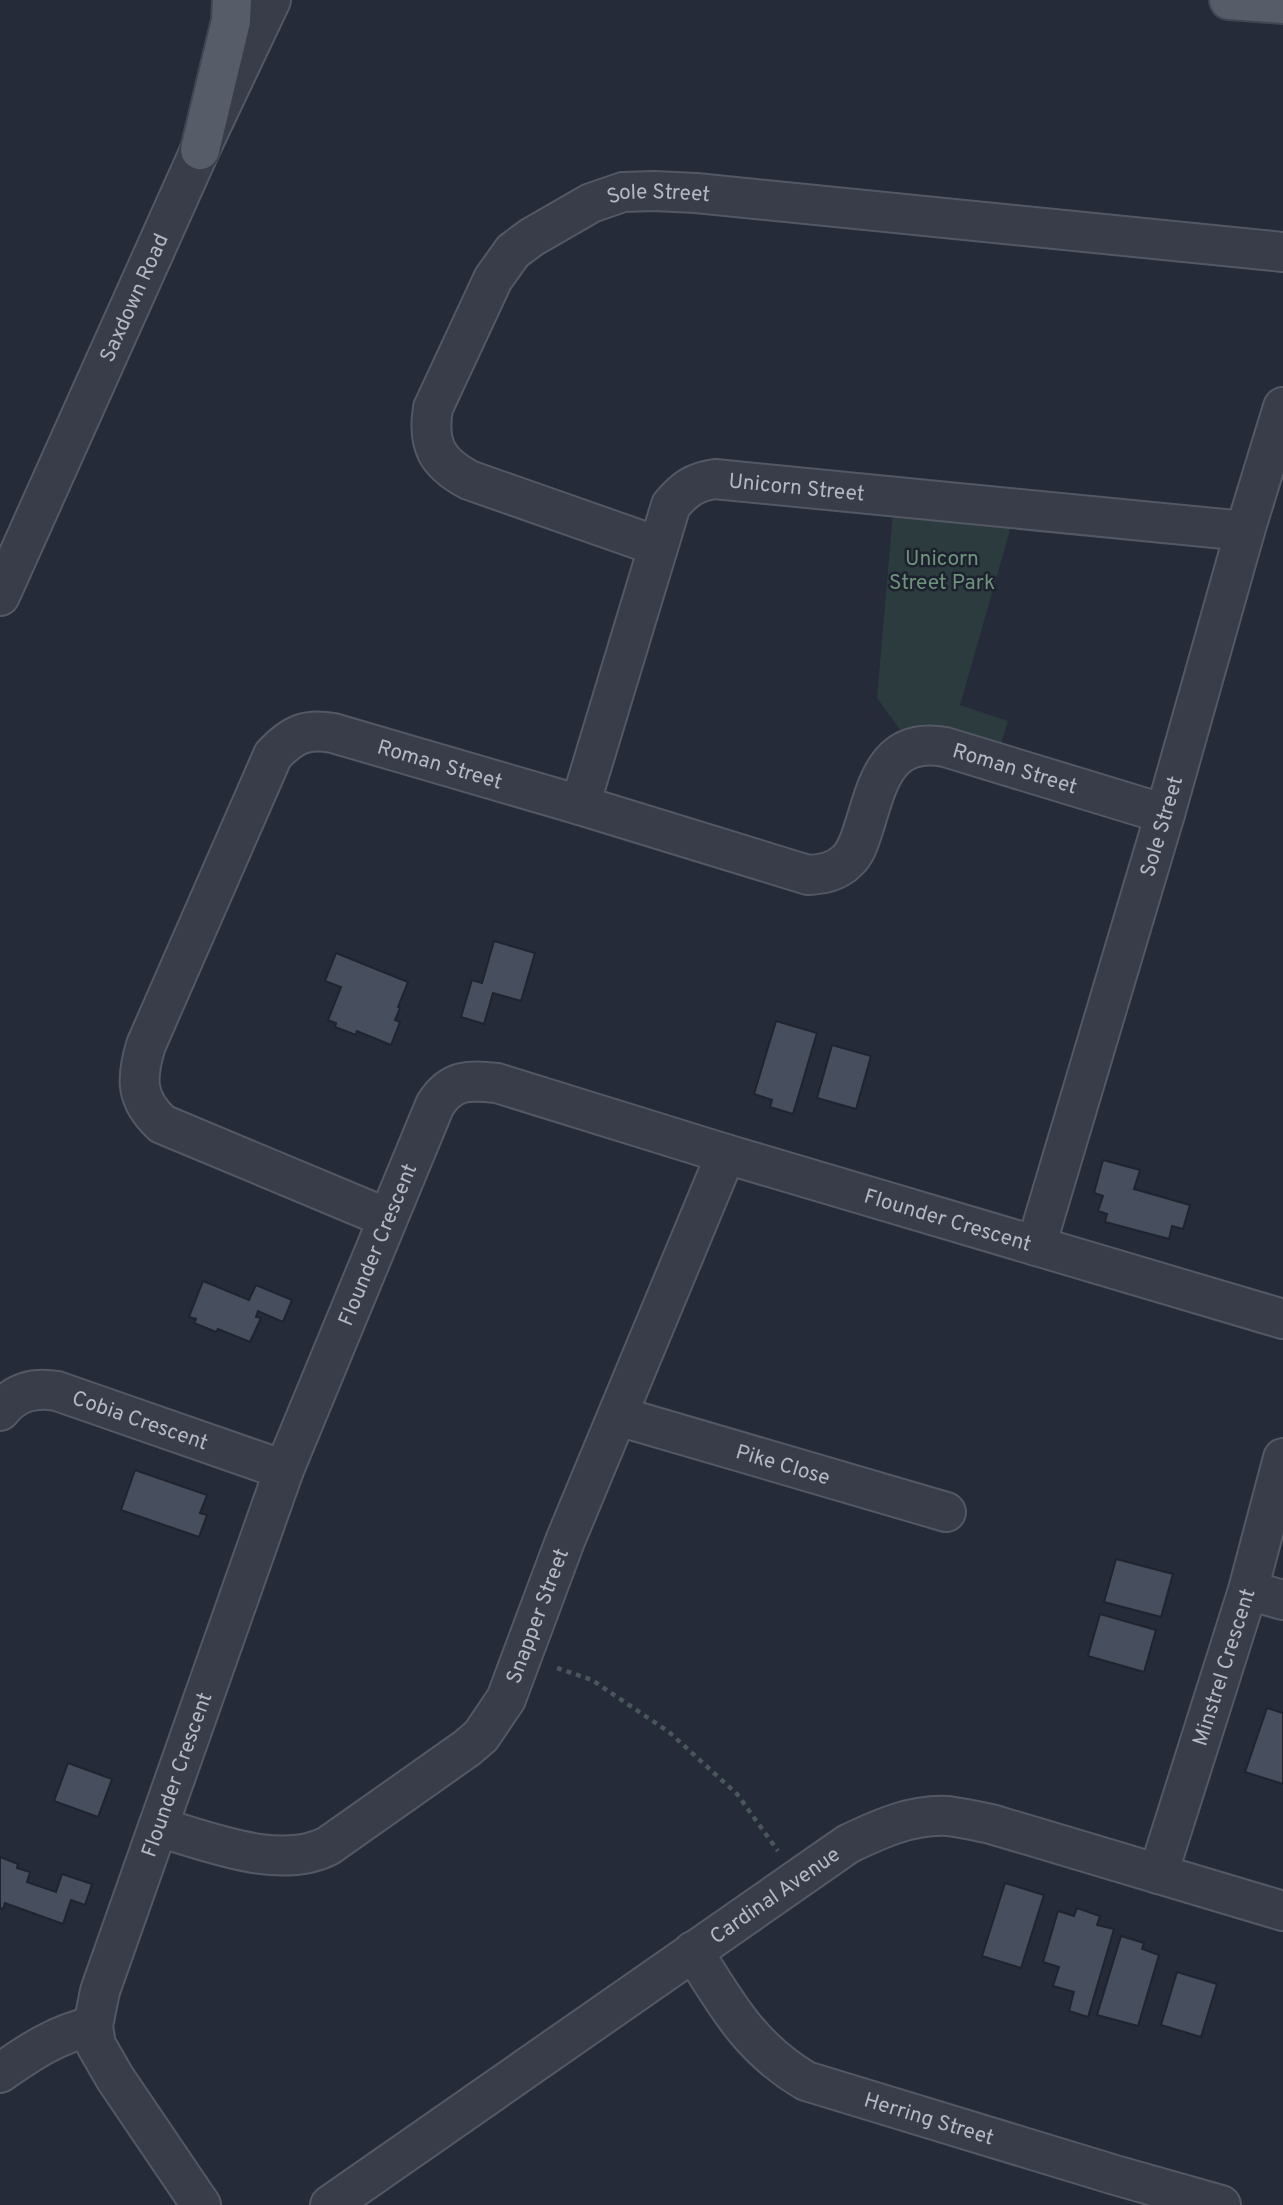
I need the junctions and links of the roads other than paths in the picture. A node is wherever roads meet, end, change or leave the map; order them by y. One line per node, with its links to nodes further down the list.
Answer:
1 (233, 0): 5 (main road)
2 (271, 0): 5 (street, Saxdown Road)
3 (1229, 0): 4 (main road)
4 (1283, 4)
5 (200, 149): 10 (street, Saxdown Road)
6 (1283, 252): 9 (street, Sole Street)
7 (1283, 407): 8 (street, Sole Street)
8 (1245, 531): 9 (street, Unicorn Street); 12 (street, Sole Street)
9 (657, 546): 11 (street, Unicorn Street)
10 (0, 596)
11 (580, 805): 12 (street, Roman Street); 14 (street, Roman Street)
12 (1165, 814): 15 (street, Sole Street)
13 (726, 1154): 14 (street, Flounder Crescent); 15 (street, Flounder Crescent); 18 (street, Snapper Street)
14 (387, 1218): 20 (street, Flounder Crescent)
15 (1036, 1246): 16 (street, Flounder Crescent)
16 (1283, 1319)
17 (0, 1410): 20 (street, Cobia Crescent)
18 (618, 1416): 21 (street, Pike Close); 23 (street, Snapper Street)
19 (1283, 1458): 22 (street, Minstrel Crescent)
20 (284, 1470): 23 (street, Flounder Crescent)
21 (946, 1512)
22 (1265, 1595): 24 (street, Minstrel Crescent)
23 (158, 1827): 27 (street, Flounder Crescent)
24 (1158, 1874): 25 (street, Cardinal Avenue); 26 (street, Cardinal Avenue)
25 (1283, 1911)
26 (693, 1951): 29 (street, Herring Street); 31 (street, Cardinal Avenue)
27 (93, 2026): 28 (street); 30 (street, Flounder Crescent)
28 (0, 2073)
29 (1110, 2190): 32 (street, Herring Street)
30 (201, 2205)
31 (330, 2205)
32 (1221, 2205)

